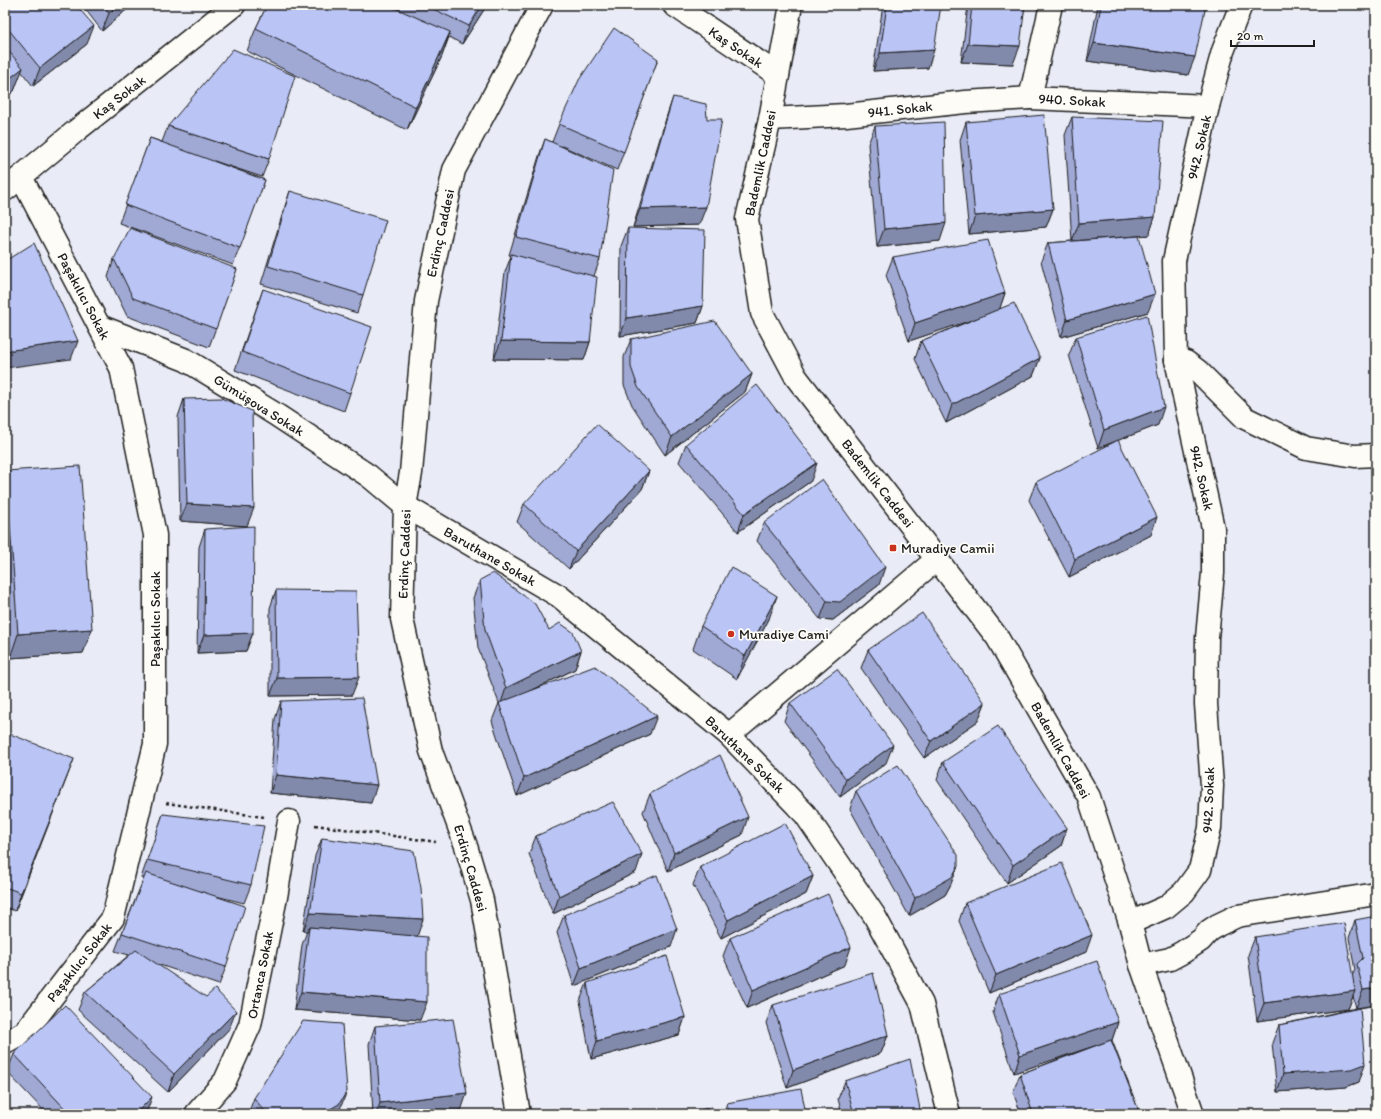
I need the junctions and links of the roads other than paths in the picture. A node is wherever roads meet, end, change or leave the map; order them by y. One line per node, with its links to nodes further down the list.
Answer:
1 (234, 5): 11 (street, Kaş Sokak)
2 (542, 5): 15 (street, Erdinç Caddesi)
3 (674, 5): 7 (street, Kaş Sokak)
4 (791, 5): 7 (street, Bademlik Caddesi)
5 (1051, 5): 8 (street, 940. Sokak)
6 (1241, 5): 9 (street, 942. Sokak)
7 (778, 75): 10 (street, Bademlik Caddesi)
8 (1030, 98): 9 (street, 940. Sokak); 10 (street, 941. Sokak)
9 (1208, 106): 13 (street, 942. Sokak)
10 (770, 119): 16 (street, Bademlik Caddesi)
11 (13, 183): 12 (street, Paşakılıcı Sokak)
12 (99, 326): 15 (street, Gümüşova Sokak); 22 (street, Paşakılıcı Sokak)
13 (1176, 360): 14 (street); 20 (street, 942. Sokak)
14 (1376, 455)
15 (405, 506): 17 (street, Baruthane Sokak); 24 (street, Erdinç Caddesi)
16 (937, 559): 17 (street); 20 (street, Bademlik Caddesi)
17 (729, 735): 25 (street, Baruthane Sokak)
18 (289, 821): 23 (street, Ortanca Sokak)
19 (1376, 894): 21 (street)
20 (1130, 923): 21 (street, Bademlik Caddesi)
21 (1140, 965): 26 (street, Bademlik Caddesi)
22 (5, 1043)
23 (196, 1114)
24 (519, 1114)
25 (950, 1114)
26 (1193, 1114)

